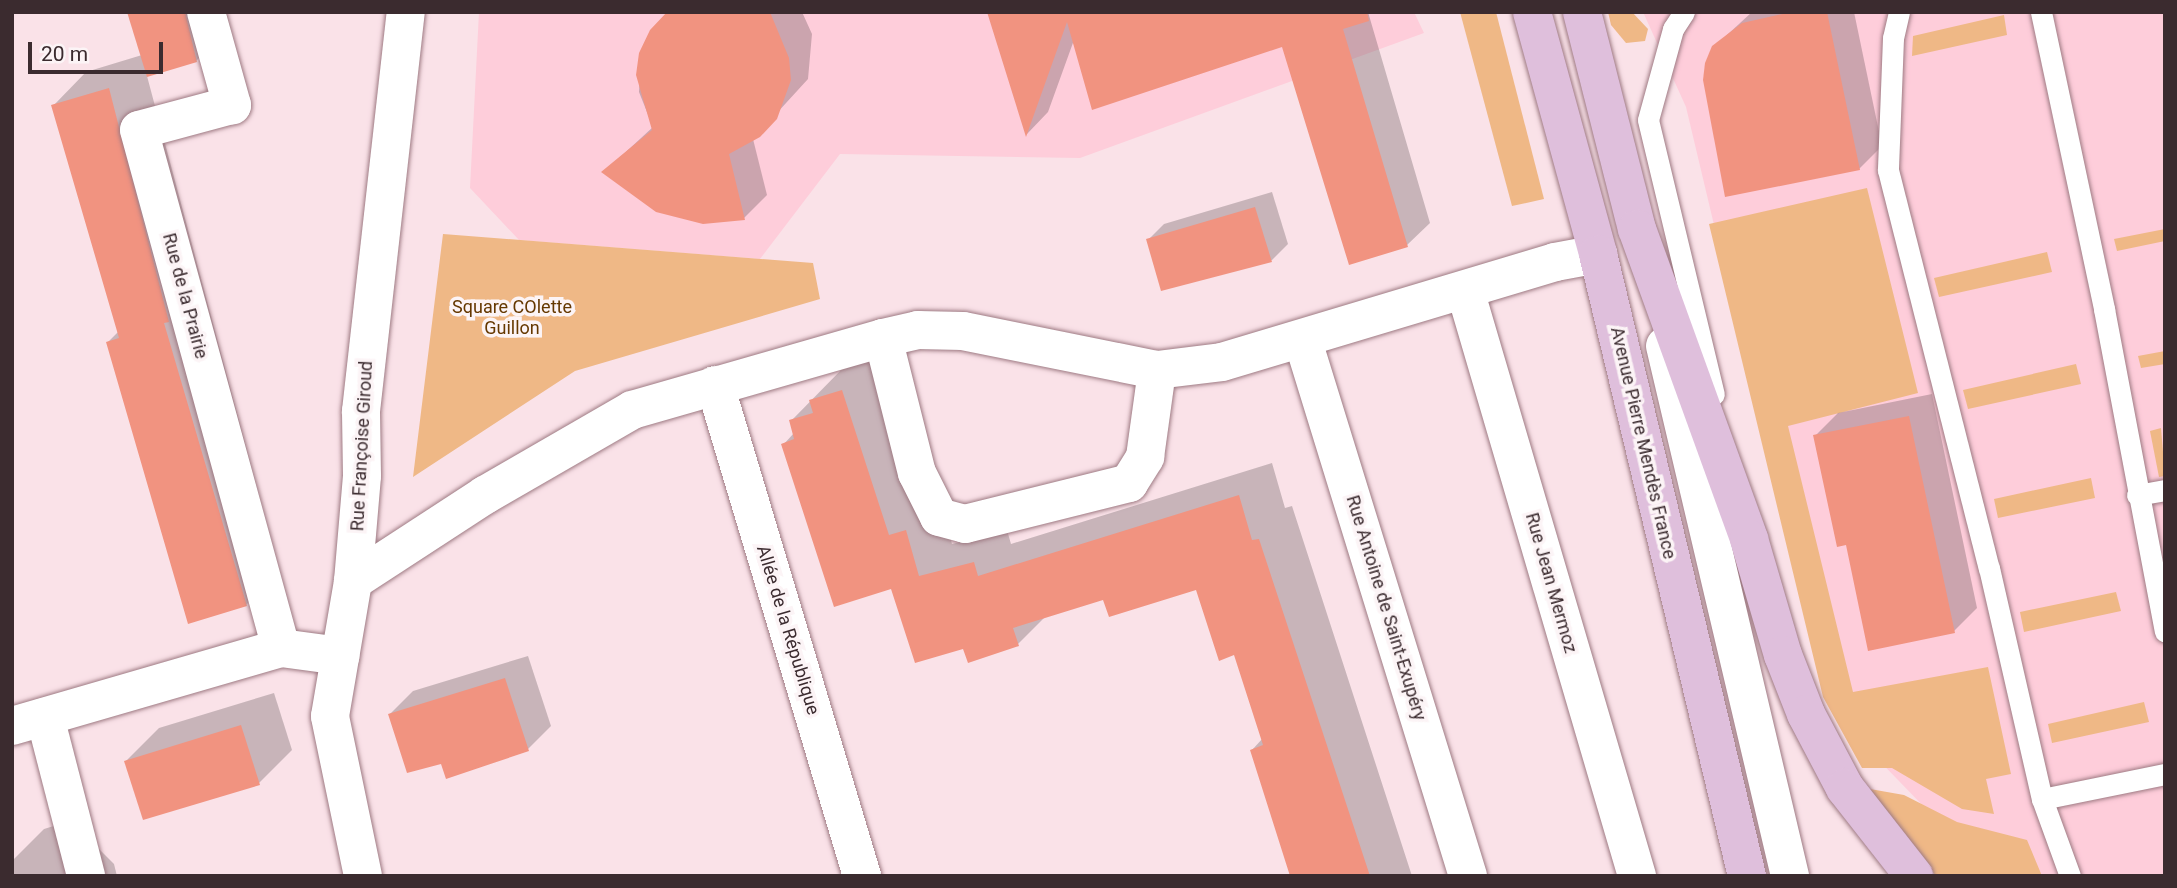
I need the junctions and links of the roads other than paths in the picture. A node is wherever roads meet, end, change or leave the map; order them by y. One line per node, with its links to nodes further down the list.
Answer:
1 (206, 12): 21 (street, Rue de la Prairie)
2 (406, 12): 19 (street, Rue Françoise Giroud)
3 (1532, 12): 10 (main road, Avenue Pierre Mendès France)
4 (1582, 12): 9 (main road)
5 (1684, 12): 8 (lane)
6 (1899, 12): 25 (lane)
7 (2041, 12): 17 (lane)
8 (1647, 120): 9 (lane); 18 (lane)
9 (1637, 229): 18 (main road); 32 (street)
10 (1598, 254): 11 (street); 31 (main road, Avenue Pierre Mendès France)
11 (1465, 290): 13 (street); 30 (street, Rue Jean Mermoz)
12 (883, 338): 14 (street); 14 (street); 15 (street)
13 (1303, 341): 14 (street); 29 (street, Rue Antoine de Saint-Exupéry)
14 (1157, 370)
15 (715, 385): 19 (street); 28 (street, Allée de la République)
16 (2165, 489): 17 (lane)
17 (2137, 495): 20 (lane)
18 (1749, 539): 33 (main road)
19 (353, 581): 22 (street, Rue Françoise Giroud)
20 (2165, 631)
21 (281, 648): 22 (street); 23 (street)
22 (340, 656): 27 (street, Rue Françoise Giroud)
23 (28, 721): 26 (street)
24 (2165, 774): 25 (lane)
25 (2042, 799): 34 (lane)
26 (86, 876)
27 (363, 876)
28 (862, 876)
29 (1468, 876)
30 (1637, 876)
31 (1747, 876)
32 (1790, 876)
33 (1914, 876)
34 (2070, 876)

